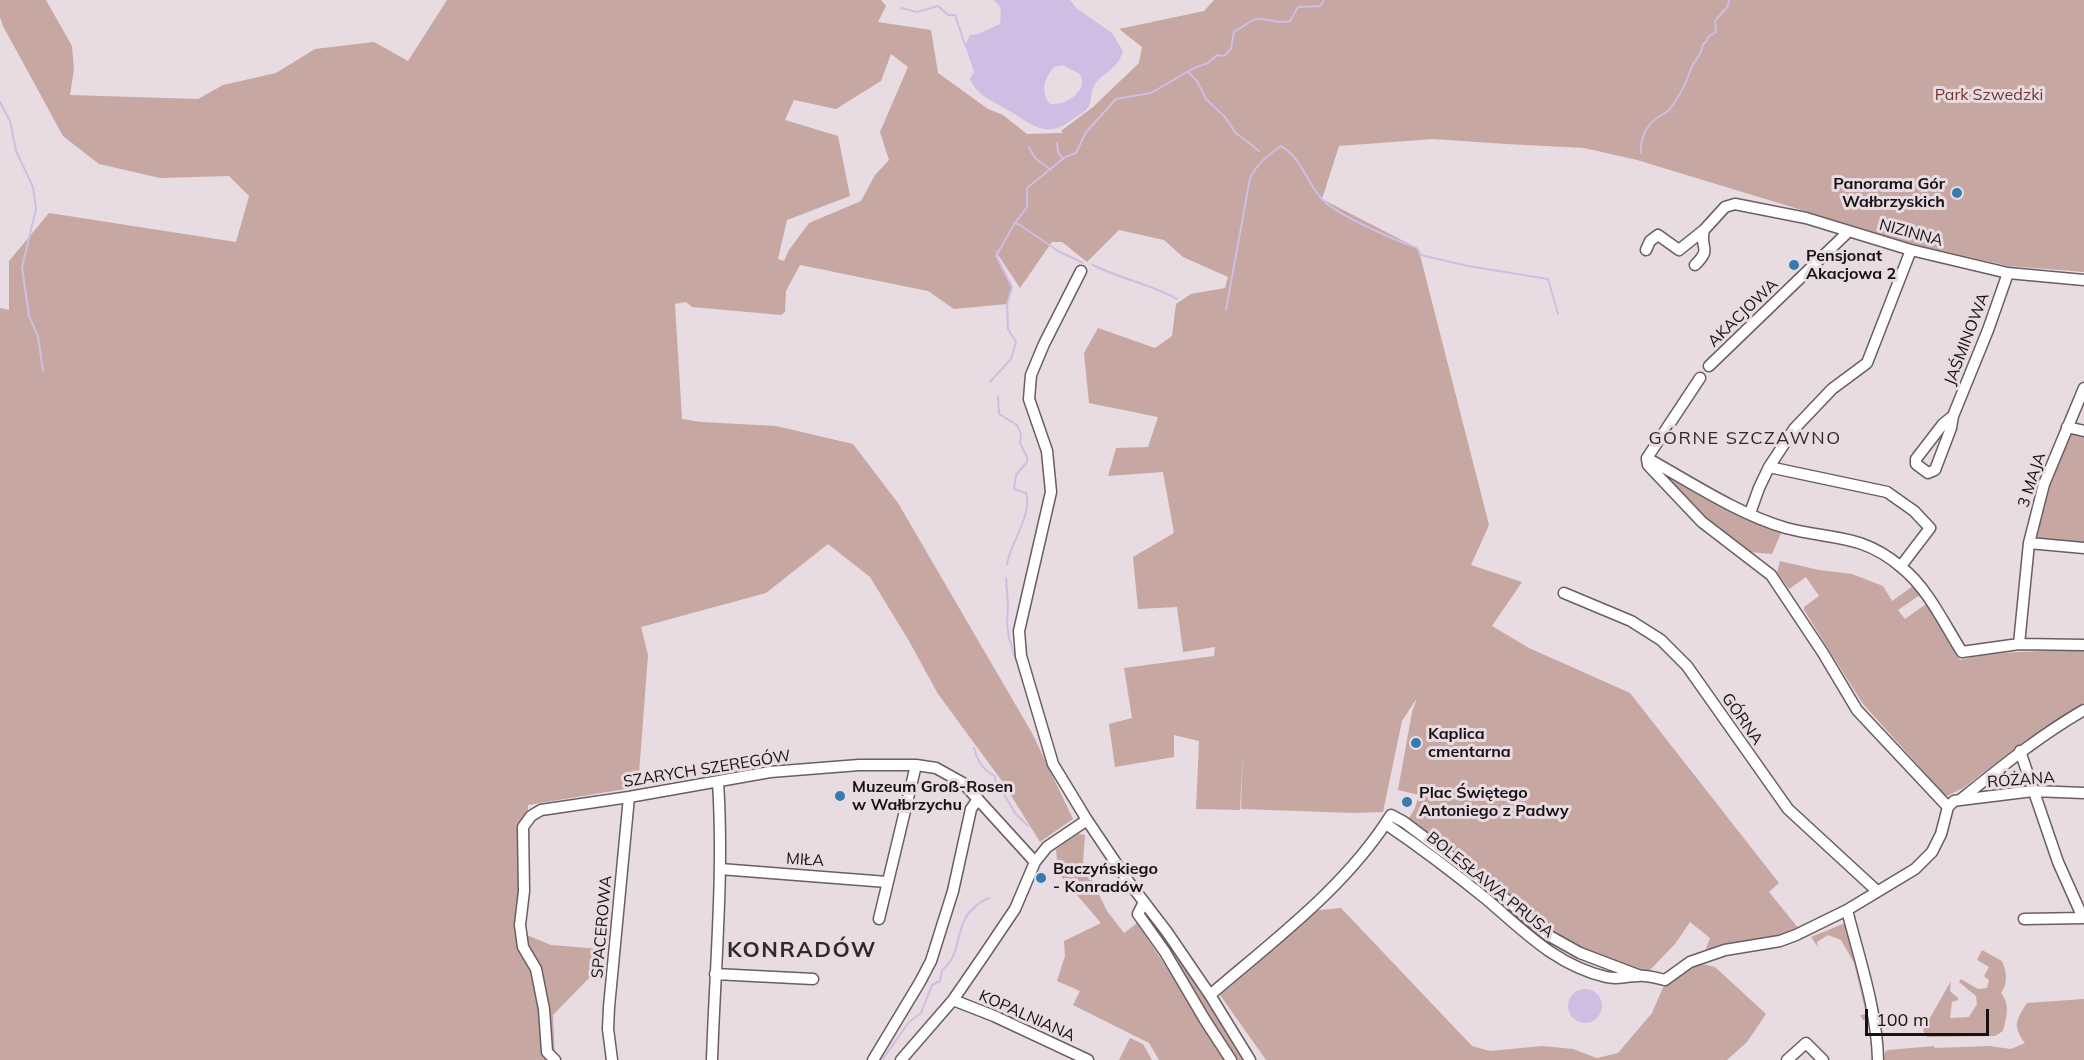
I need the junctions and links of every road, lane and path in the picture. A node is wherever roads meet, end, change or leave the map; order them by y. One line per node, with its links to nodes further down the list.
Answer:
1 (1704, 230): 2 (street, NIZINNA); 3 (street, NIZINNA); 5 (street)
2 (1849, 231): 4 (street, NIZINNA); 9 (street, AKACJOWA)
3 (1646, 250)
4 (1911, 250): 7 (street, NIZINNA); 16 (street)
5 (1695, 265)
6 (1081, 272): 34 (street)
7 (2008, 273): 8 (street, NIZINNA); 12 (street, JAŚMINOWA)
8 (2084, 280)
9 (1709, 366)
10 (1700, 378): 15 (street)
11 (2084, 388): 13 (street, 3 MAJA)
12 (1953, 416): 12 (street, JAŚMINOWA)
13 (2067, 427): 14 (street); 18 (street, 3 MAJA)
14 (2084, 431)
15 (1647, 458): 17 (street); 33 (street)
16 (1769, 468): 17 (street); 20 (street)
17 (1750, 513): 20 (street)
18 (2029, 543): 19 (street); 22 (street, 3 MAJA)
19 (2084, 548)
20 (1901, 566): 22 (street)
21 (1564, 593): 38 (street, GÓRNA)
22 (2019, 644): 23 (street)
23 (2084, 645)
24 (2084, 710): 25 (street)
25 (2020, 751): 28 (street); 32 (street)
26 (916, 765): 27 (street, SZARYCH SZEREGÓW); 31 (street, SZARYCH SZEREGÓW); 37 (street)
27 (718, 782): 30 (street, SZARYCH SZEREGÓW); 36 (street)
28 (2033, 791): 29 (street, RÓŻANA); 32 (street, RÓŻANA); 41 (street)
29 (2084, 793)
30 (629, 797): 48 (street, SZARYCH SZEREGÓW); 49 (street, SPACEROWA)
31 (978, 800): 35 (street, SZARYCH SZEREGÓW); 51 (street)
32 (1960, 800): 33 (street)
33 (1948, 807): 38 (street)
34 (1087, 820): 35 (street); 39 (street)
35 (1035, 862): 47 (street)
36 (720, 869): 37 (street, MIŁA); 44 (street)
37 (887, 882): 42 (street)
38 (1877, 891): 40 (street)
39 (1144, 902): 46 (street); 54 (street)
40 (1847, 910): 46 (street); 58 (street)
41 (2083, 918): 43 (street)
42 (879, 919)
43 (2024, 919)
44 (715, 974): 45 (street); 50 (street)
45 (813, 979)
46 (1210, 995): 55 (street)
47 (953, 1000): 52 (street); 53 (street, KOPALNIANA)
48 (555, 1060)
49 (612, 1060)
50 (711, 1060)
51 (873, 1060)
52 (901, 1060)
53 (1088, 1060)
54 (1231, 1060)
55 (1250, 1060)
56 (1786, 1060): 57 (street)
57 (1823, 1060)
58 (1878, 1060)

